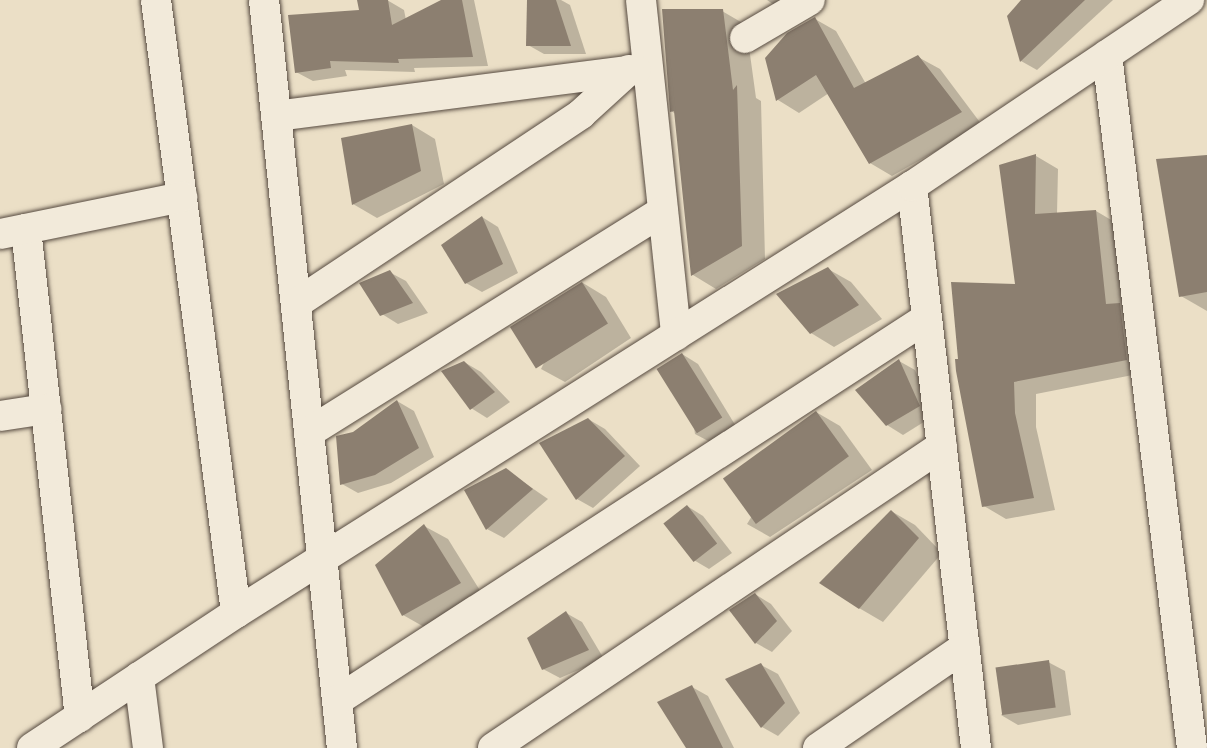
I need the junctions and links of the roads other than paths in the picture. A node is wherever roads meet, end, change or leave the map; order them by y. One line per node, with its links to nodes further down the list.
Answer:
1 (156, 0): 11 (street)
2 (264, 0): 9 (street)
3 (641, 0): 8 (street)
4 (810, 0): 6 (street)
5 (1190, 0): 7 (street)
6 (745, 38)
7 (1107, 55): 10 (street); 33 (street)
8 (639, 69): 9 (street); 12 (street); 14 (street)
9 (276, 116): 14 (street)
10 (912, 186): 15 (street); 16 (street)
11 (182, 197): 13 (street); 22 (street)
12 (663, 211): 16 (street); 19 (street)
13 (13, 231): 17 (street)
14 (297, 303): 19 (street)
15 (927, 318): 20 (street); 25 (street)
16 (676, 335): 21 (street)
17 (46, 409): 18 (street); 26 (street)
18 (0, 416)
19 (311, 430): 21 (street)
20 (942, 446): 23 (street); 30 (street)
21 (325, 557): 22 (street); 25 (street)
22 (236, 613): 24 (street)
23 (965, 647): 31 (street); 32 (street)
24 (139, 677): 26 (street); 28 (street)
25 (338, 700): 29 (street)
26 (80, 717): 27 (street)
27 (32, 748)
28 (148, 748)
29 (342, 748)
30 (493, 748)
31 (818, 748)
32 (976, 748)
33 (1192, 748)

